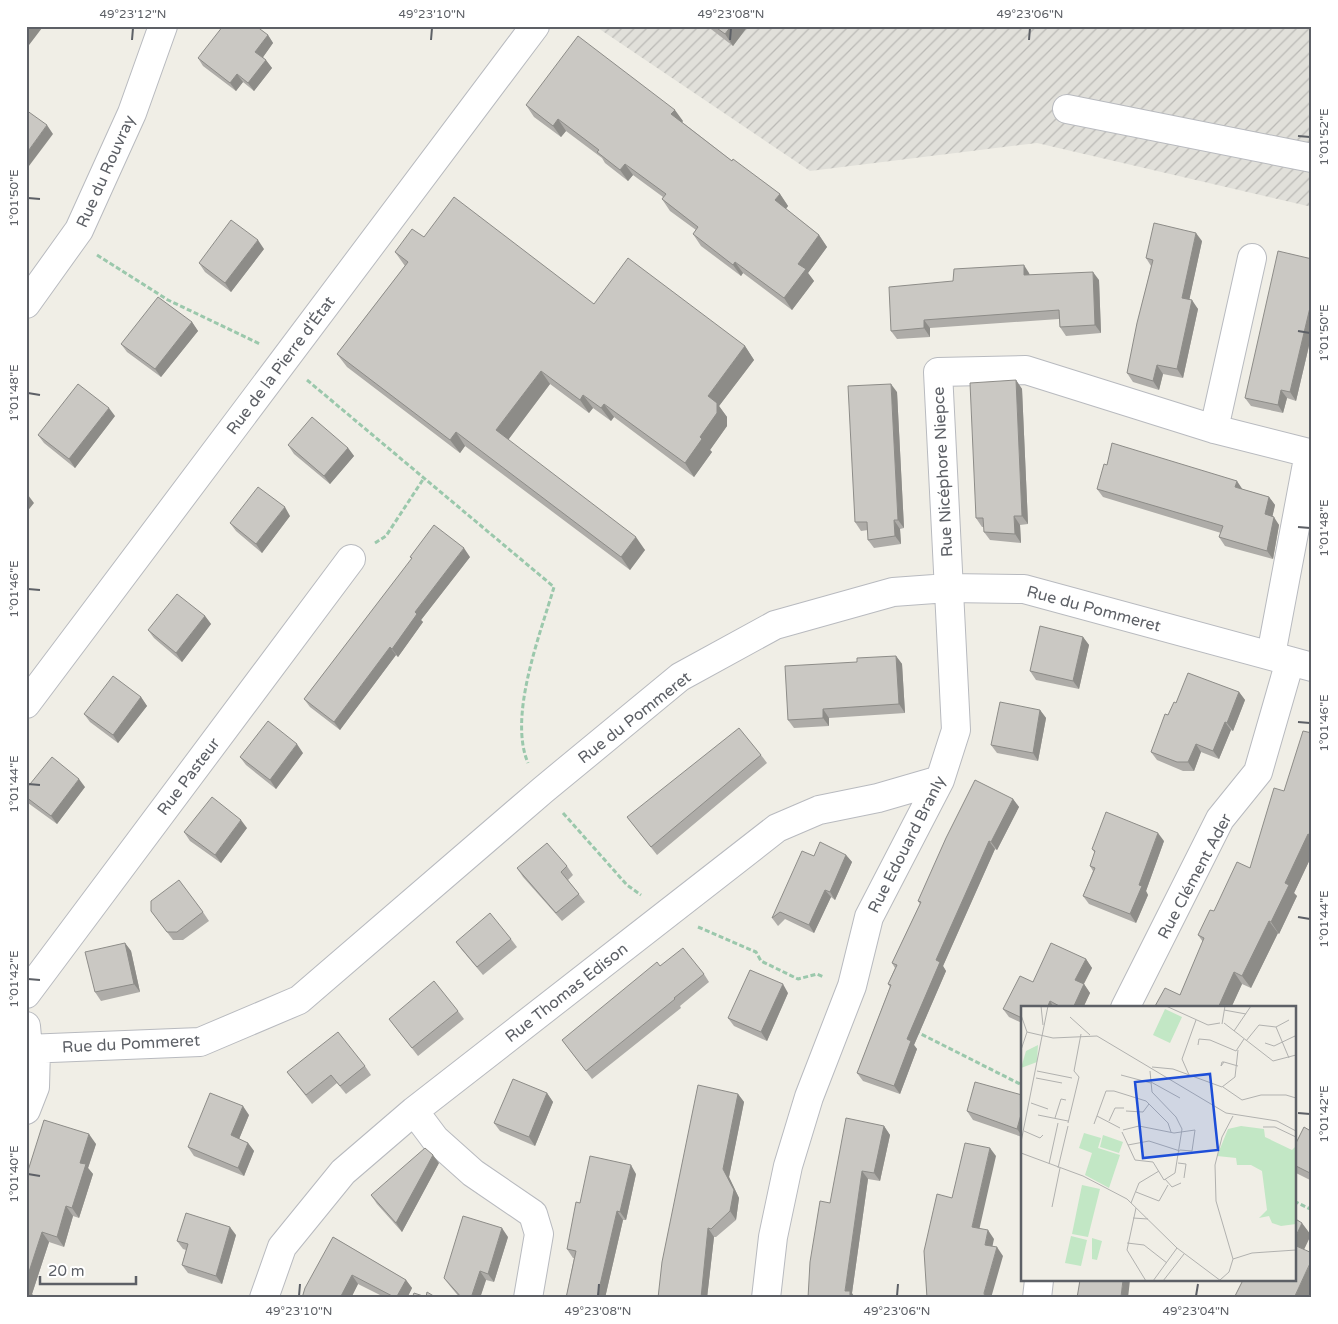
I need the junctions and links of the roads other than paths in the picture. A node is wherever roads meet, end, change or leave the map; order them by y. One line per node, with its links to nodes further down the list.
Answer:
1 (163, 26): 6 (street, Rue du Rouvray)
2 (535, 26): 11 (street, Rue de la Pierre d'État)
3 (1067, 110): 4 (street)
4 (1312, 158)
5 (1252, 258): 7 (street)
6 (26, 304)
7 (1214, 429): 9 (street, Rue Nicéphore Niepce); 10 (street, Rue Nicéphore Niepce)
8 (351, 559): 13 (street, Rue Pasteur)
9 (948, 588): 10 (street, Rue du Pommeret); 12 (street, Rue Edouard Branly); 15 (street, Rue du Pommeret)
10 (1291, 661): 14 (street, Rue Clément Ader)
11 (26, 704)
12 (940, 780): 17 (street, Rue Thomas Edison); 21 (street, Rue Edouard Branly)
13 (26, 994)
14 (1126, 1006)
15 (29, 1043): 16 (street)
16 (26, 1110)
17 (414, 1111): 19 (street, Rue Thomas Edison); 20 (street)
18 (1039, 1282): 22 (street)
19 (264, 1298)
20 (528, 1298)
21 (766, 1298)
22 (1036, 1298)

